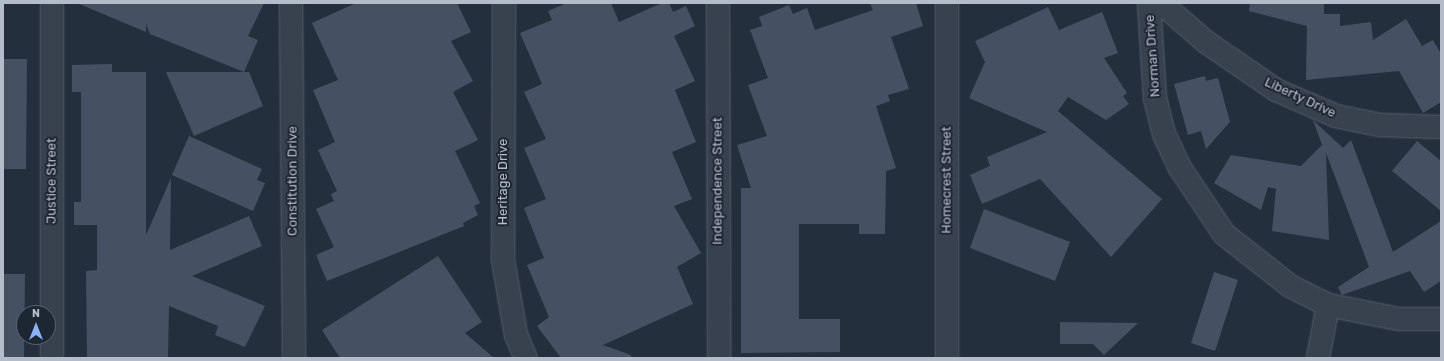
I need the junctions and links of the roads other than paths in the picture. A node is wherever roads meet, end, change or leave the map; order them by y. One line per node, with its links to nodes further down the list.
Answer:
1 (52, 3): 11 (lane, Justice Street)
2 (291, 3): 12 (lane, Constitution Drive)
3 (504, 3): 13 (lane, Heritage Drive)
4 (718, 3): 14 (lane, Independence Street)
5 (946, 3): 15 (lane, Homecrest Street)
6 (1149, 3): 9 (lane, Norman Drive)
7 (1161, 3): 8 (lane, Liberty Drive)
8 (1441, 127)
9 (1328, 305): 10 (lane, Norman Drive); 16 (lane)
10 (1441, 319)
11 (52, 358)
12 (294, 358)
13 (526, 358)
14 (719, 358)
15 (947, 358)
16 (1318, 358)

